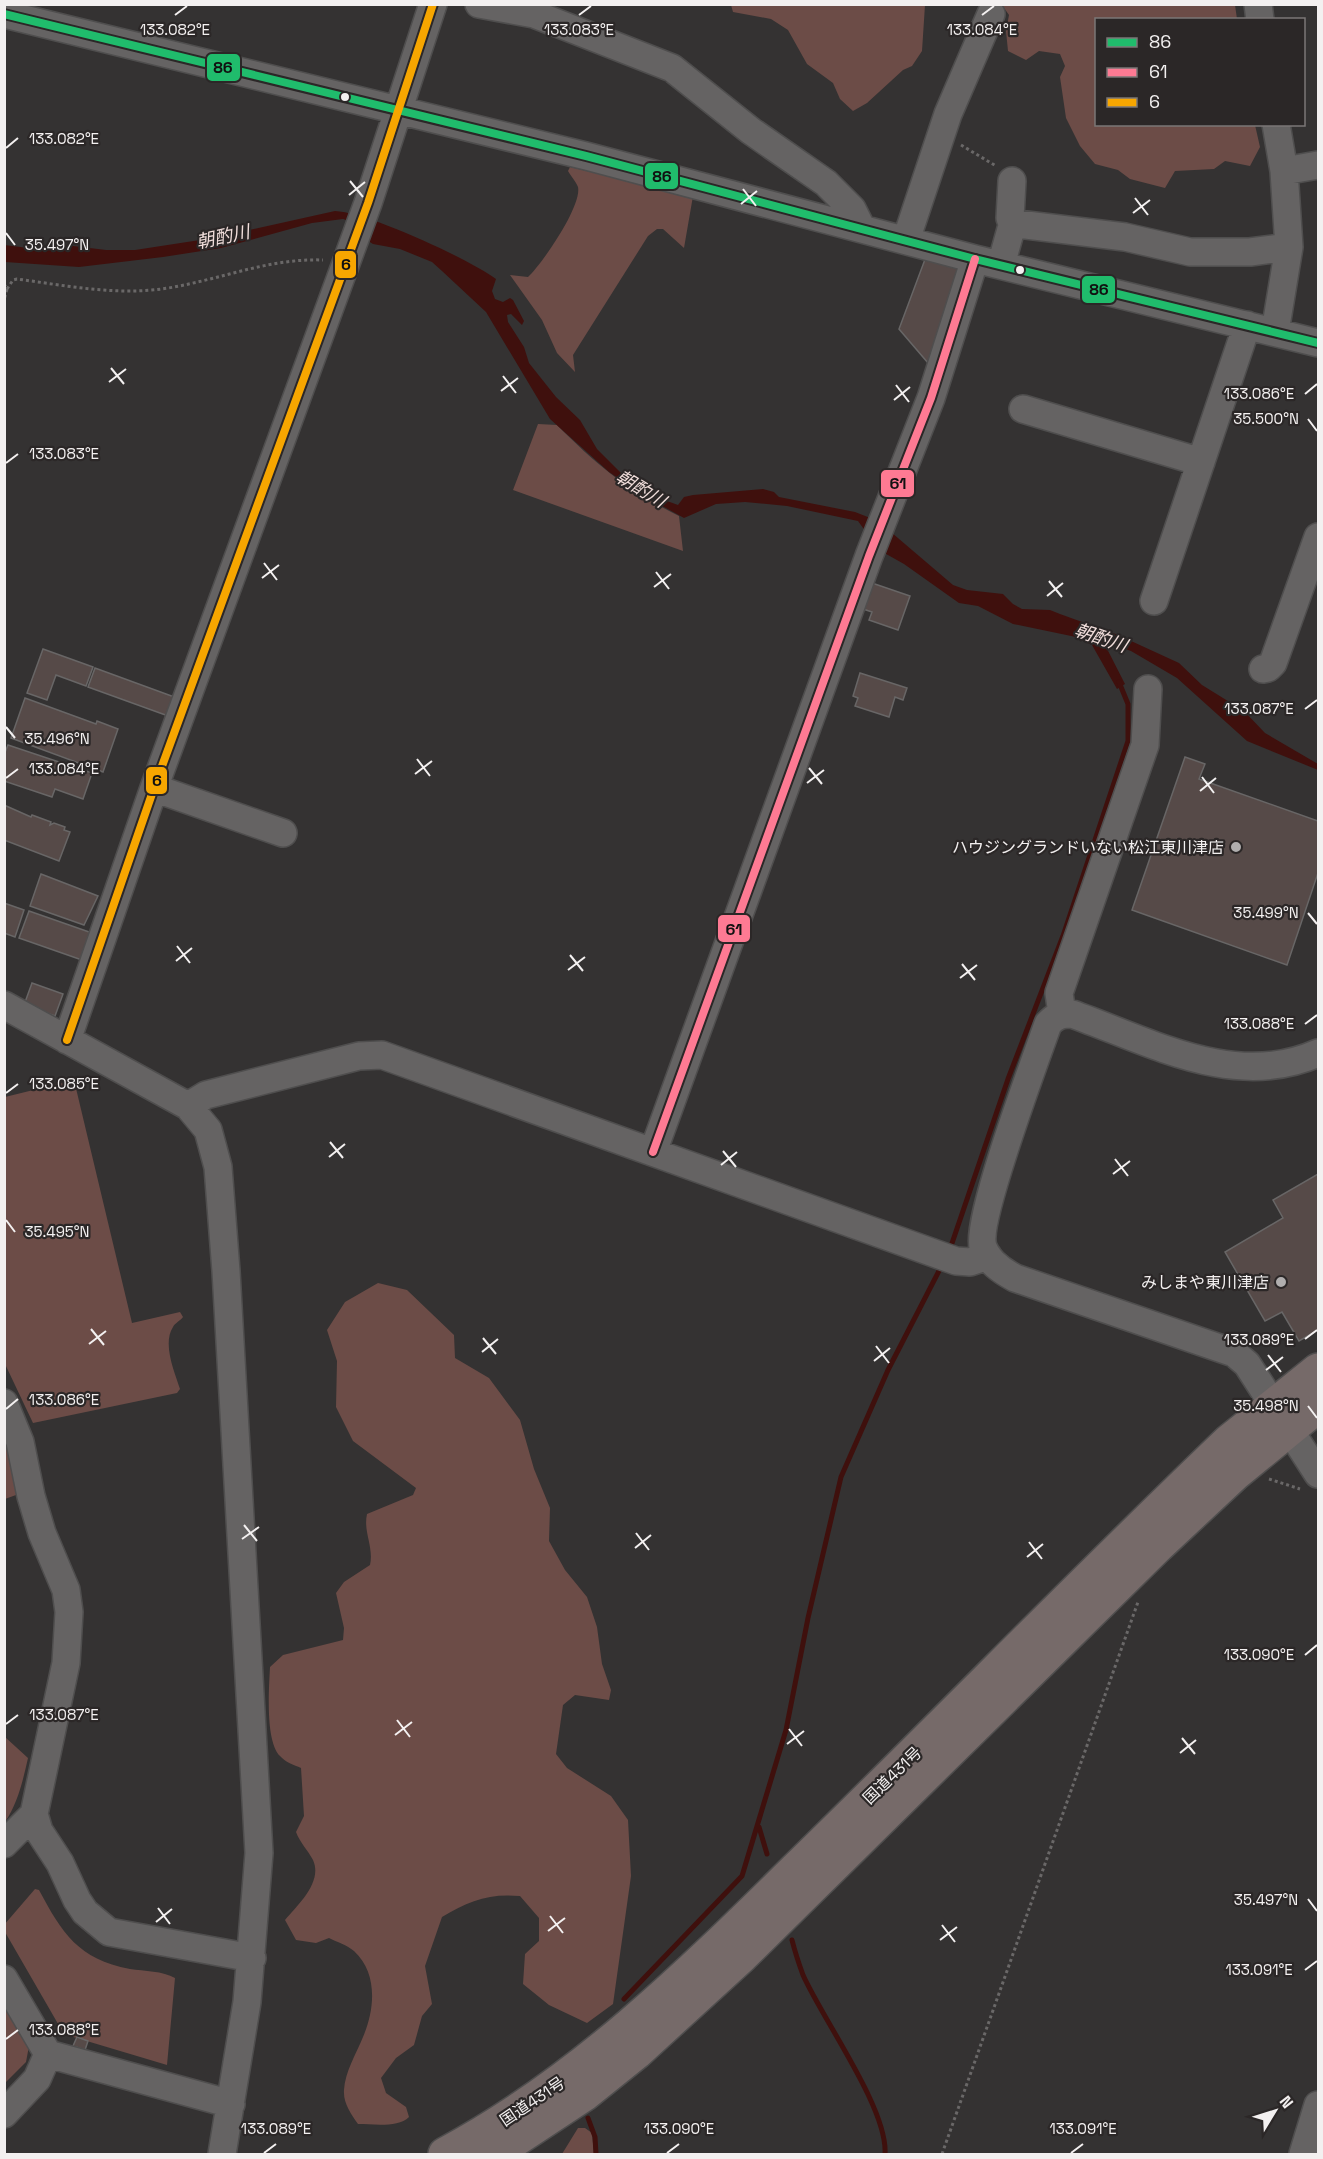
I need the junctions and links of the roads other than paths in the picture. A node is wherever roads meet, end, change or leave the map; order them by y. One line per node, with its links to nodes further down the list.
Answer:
1 (433, 4): 5 (street)
2 (479, 4): 11 (street)
3 (6, 11): 5 (street)
4 (991, 14): 12 (street)
5 (397, 112): 11 (street); 25 (street)
6 (1276, 126): 8 (street)
7 (1318, 165): 8 (street)
8 (1284, 171): 13 (street)
9 (1011, 183): 10 (street)
10 (1013, 226): 13 (street); 15 (street)
11 (862, 229): 12 (street)
12 (906, 240): 14 (street)
13 (1289, 247): 17 (street)
14 (975, 259): 15 (street); 32 (street)
15 (1002, 265): 16 (street)
16 (1247, 325): 17 (street); 20 (street)
17 (1275, 332): 18 (street)
18 (1318, 343)
19 (1023, 409): 20 (street)
20 (1201, 462): 22 (street)
21 (1318, 537): 23 (street)
22 (1154, 601)
23 (1263, 669)
24 (1148, 689): 28 (street)
25 (154, 788): 26 (street); 29 (street)
26 (283, 832)
27 (4, 1005): 29 (street)
28 (1062, 1014): 30 (street); 33 (street)
29 (67, 1040): 31 (street)
30 (1318, 1053)
31 (188, 1106): 32 (street); 41 (street)
32 (653, 1152): 33 (street)
33 (988, 1256): 37 (street)
34 (1318, 1370): 37 (highway, 国道431号)
35 (4, 1403): 39 (street)
36 (1318, 1406): 37 (highway, 国道431号)
37 (1281, 1417): 38 (street); 49 (highway, 国道431号); 50 (highway, 国道431号)
38 (1314, 1483)
39 (34, 1814): 40 (street); 41 (street)
40 (4, 1844)
41 (252, 1958): 44 (street)
42 (4, 1979): 43 (street)
43 (48, 2054): 44 (street); 46 (street)
44 (231, 2104): 48 (street)
45 (1318, 2105): 47 (street)
46 (4, 2114)
47 (1310, 2148)
48 (222, 2154)
49 (445, 2154)
50 (494, 2154)

